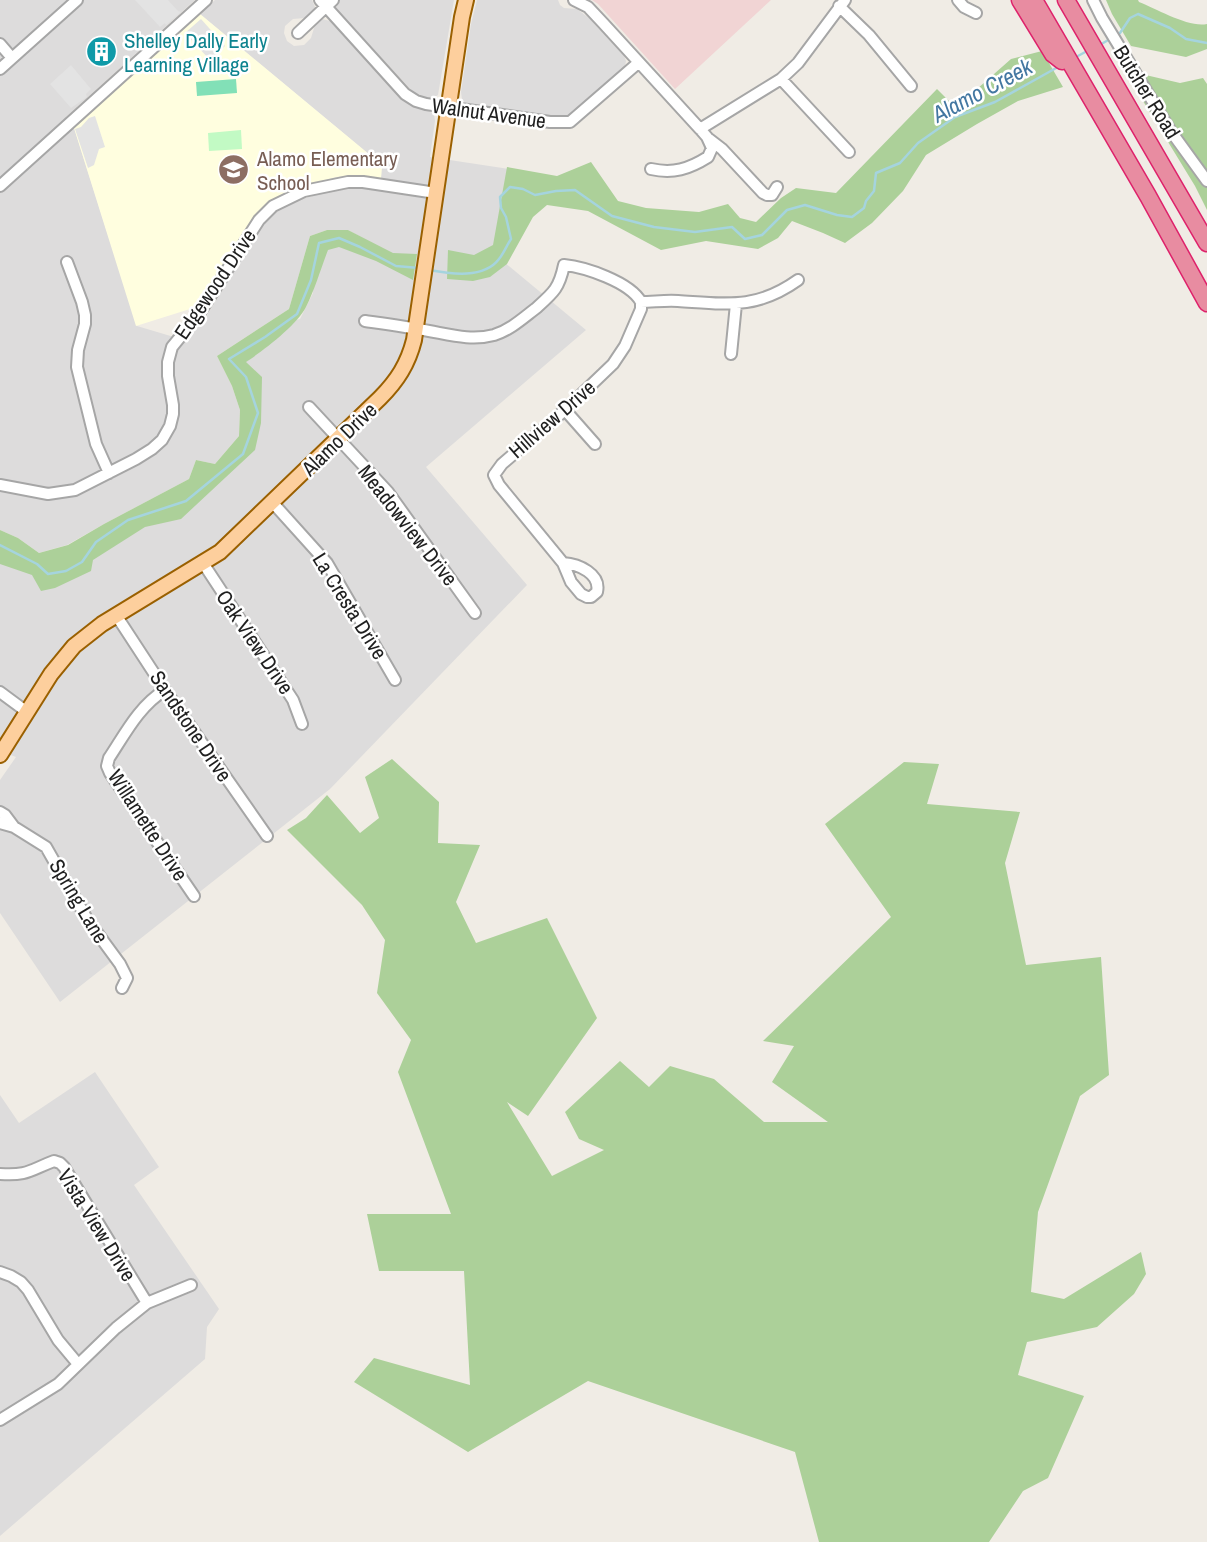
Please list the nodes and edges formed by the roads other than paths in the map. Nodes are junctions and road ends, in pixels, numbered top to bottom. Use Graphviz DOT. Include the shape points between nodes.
graph roads {
  1 [pos="76,0"];
  2 [pos="205,0"];
  3 [pos="466,0"];
  4 [pos="574,0"];
  5 [pos="958,0"];
  6 [pos="1020,0"];
  7 [pos="1034,0"];
  8 [pos="1066,0"];
  9 [pos="1073,0"];
  10 [pos="1093,0"];
  11 [pos="326,2"];
  12 [pos="842,3"];
  13 [pos="976,13"];
  14 [pos="1085,32"];
  15 [pos="298,33"];
  16 [pos="0,44"];
  17 [pos="1058,52"];
  18 [pos="12,58"];
  19 [pos="638,63"];
  20 [pos="0,69"];
  21 [pos="781,79"];
  22 [pos="911,86"];
  23 [pos="449,107"];
  24 [pos="703,133"];
  25 [pos="849,152"];
  26 [pos="651,169"];
  27 [pos="1207,181"];
  28 [pos="0,186"];
  29 [pos="777,187"];
  30 [pos="436,193"];
  31 [pos="1207,243"];
  32 [pos="66,262"];
  33 [pos="797,280"];
  34 [pos="640,302"];
  35 [pos="1207,303"];
  36 [pos="736,304"];
  37 [pos="365,321"];
  38 [pos="416,329"];
  39 [pos="731,354"];
  40 [pos="309,407"];
  41 [pos="565,410"];
  42 [pos="338,439"];
  43 [pos="595,444"];
  44 [pos="109,473"];
  45 [pos="0,485"];
  46 [pos="272,503"];
  47 [pos="563,563"];
  48 [pos="203,564"];
  49 [pos="475,613"];
  50 [pos="116,615"];
  51 [pos="395,680"];
  52 [pos="165,690"];
  53 [pos="0,692"];
  54 [pos="27,712"];
  55 [pos="302,724"];
  56 [pos="0,755"];
  57 [pos="0,812"];
  58 [pos="0,823"];
  59 [pos="14,827"];
  60 [pos="267,836"];
  61 [pos="194,896"];
  62 [pos="122,988"];
  63 [pos="0,1174"];
  64 [pos="0,1272"];
  65 [pos="191,1285"];
  66 [pos="147,1303"];
  67 [pos="78,1364"];
  68 [pos="0,1420"];
  1 -- 18 [label="street"];
  2 -- 28 [label="street"];
  3 -- 23 [label="main road, Alamo Drive"];
  4 -- 19 [label="street" via="588,7"];
  5 -- 13 [label="street"];
  6 -- 17 [label="highway"];
  7 -- 17 [label="highway"];
  8 -- 14 [label="highway"];
  9 -- 14 [label="highway"];
  10 -- 27 [label="street, Butcher Road" via="1170,130"];
  11 -- 15 [label="street"];
  11 -- 23 [label="street, Walnut Avenue" via="405,94 420,103"];
  12 -- 21 [label="street"];
  12 -- 22 [label="street"];
  14 -- 31 [label="highway"];
  16 -- 18 [label="street"];
  17 -- 35 [label="highway" via="1076,72"];
  18 -- 20 [label="street"];
  19 -- 23 [label="street, Walnut Avenue" via="570,122"];
  19 -- 24 [label="street"];
  21 -- 24 [label="street"];
  21 -- 25 [label="street"];
  23 -- 30 [label="main road, Alamo Drive"];
  24 -- 26 [label="street" via="712,148 701,162 685,170"];
  24 -- 29 [label="street" via="767,195"];
  30 -- 38 [label="main road, Alamo Drive"];
  30 -- 44 [label="street, Edgewood Drive" via="348,182 304,191 273,206 172,347 168,376 173,414 162,440"];
  32 -- 44 [label="street" via="85,315 77,367 96,444"];
  33 -- 36 [label="street" via="766,298"];
  34 -- 36 [label="street"];
  34 -- 38 [label="street" via="624,286 579,266 564,265 555,290 506,330 463,337"];
  34 -- 41 [label="street, Hillview Drive" via="625,346 613,364"];
  36 -- 39 [label="street"];
  37 -- 38 [label="street"];
  38 -- 42 [label="main road, Alamo Drive" via="399,377"];
  40 -- 42 [label="street, Meadowview Drive"];
  41 -- 43 [label="street"];
  41 -- 47 [label="street, Hillview Drive" via="494,475"];
  42 -- 46 [label="main road, Alamo Drive"];
  42 -- 49 [label="street, Meadowview Drive" via="388,492"];
  44 -- 45 [label="street, Edgewood Drive" via="83,487 58,493"];
  46 -- 48 [label="main road, Alamo Drive"];
  46 -- 51 [label="street, La Cresta Drive" via="327,563"];
  48 -- 50 [label="main road, Alamo Drive"];
  48 -- 55 [label="street, Oak View Drive" via="293,700"];
  50 -- 52 [label="street, Sandstone Drive"];
  50 -- 54 [label="main road, Alamo Drive" via="64,656"];
  52 -- 60 [label="street, Sandstone Drive"];
  52 -- 61 [label="street, Willamette Drive" via="137,715 107,766"];
  53 -- 54 [label="street"];
  54 -- 56 [label="main road, Alamo Drive"];
  57 -- 59 [label="street, Spring Lane"];
  58 -- 59 [label="street, Spring Lane"];
  59 -- 62 [label="street, Spring Lane" via="52,855 87,919 120,964 127,978"];
  63 -- 66 [label="street, Vista View Drive" via="26,1174 54,1161 60,1163"];
  64 -- 67 [label="street" via="28,1290"];
  65 -- 66 [label="street"];
  66 -- 67 [label="street"];
  67 -- 68 [label="street" via="58,1384"];
}
